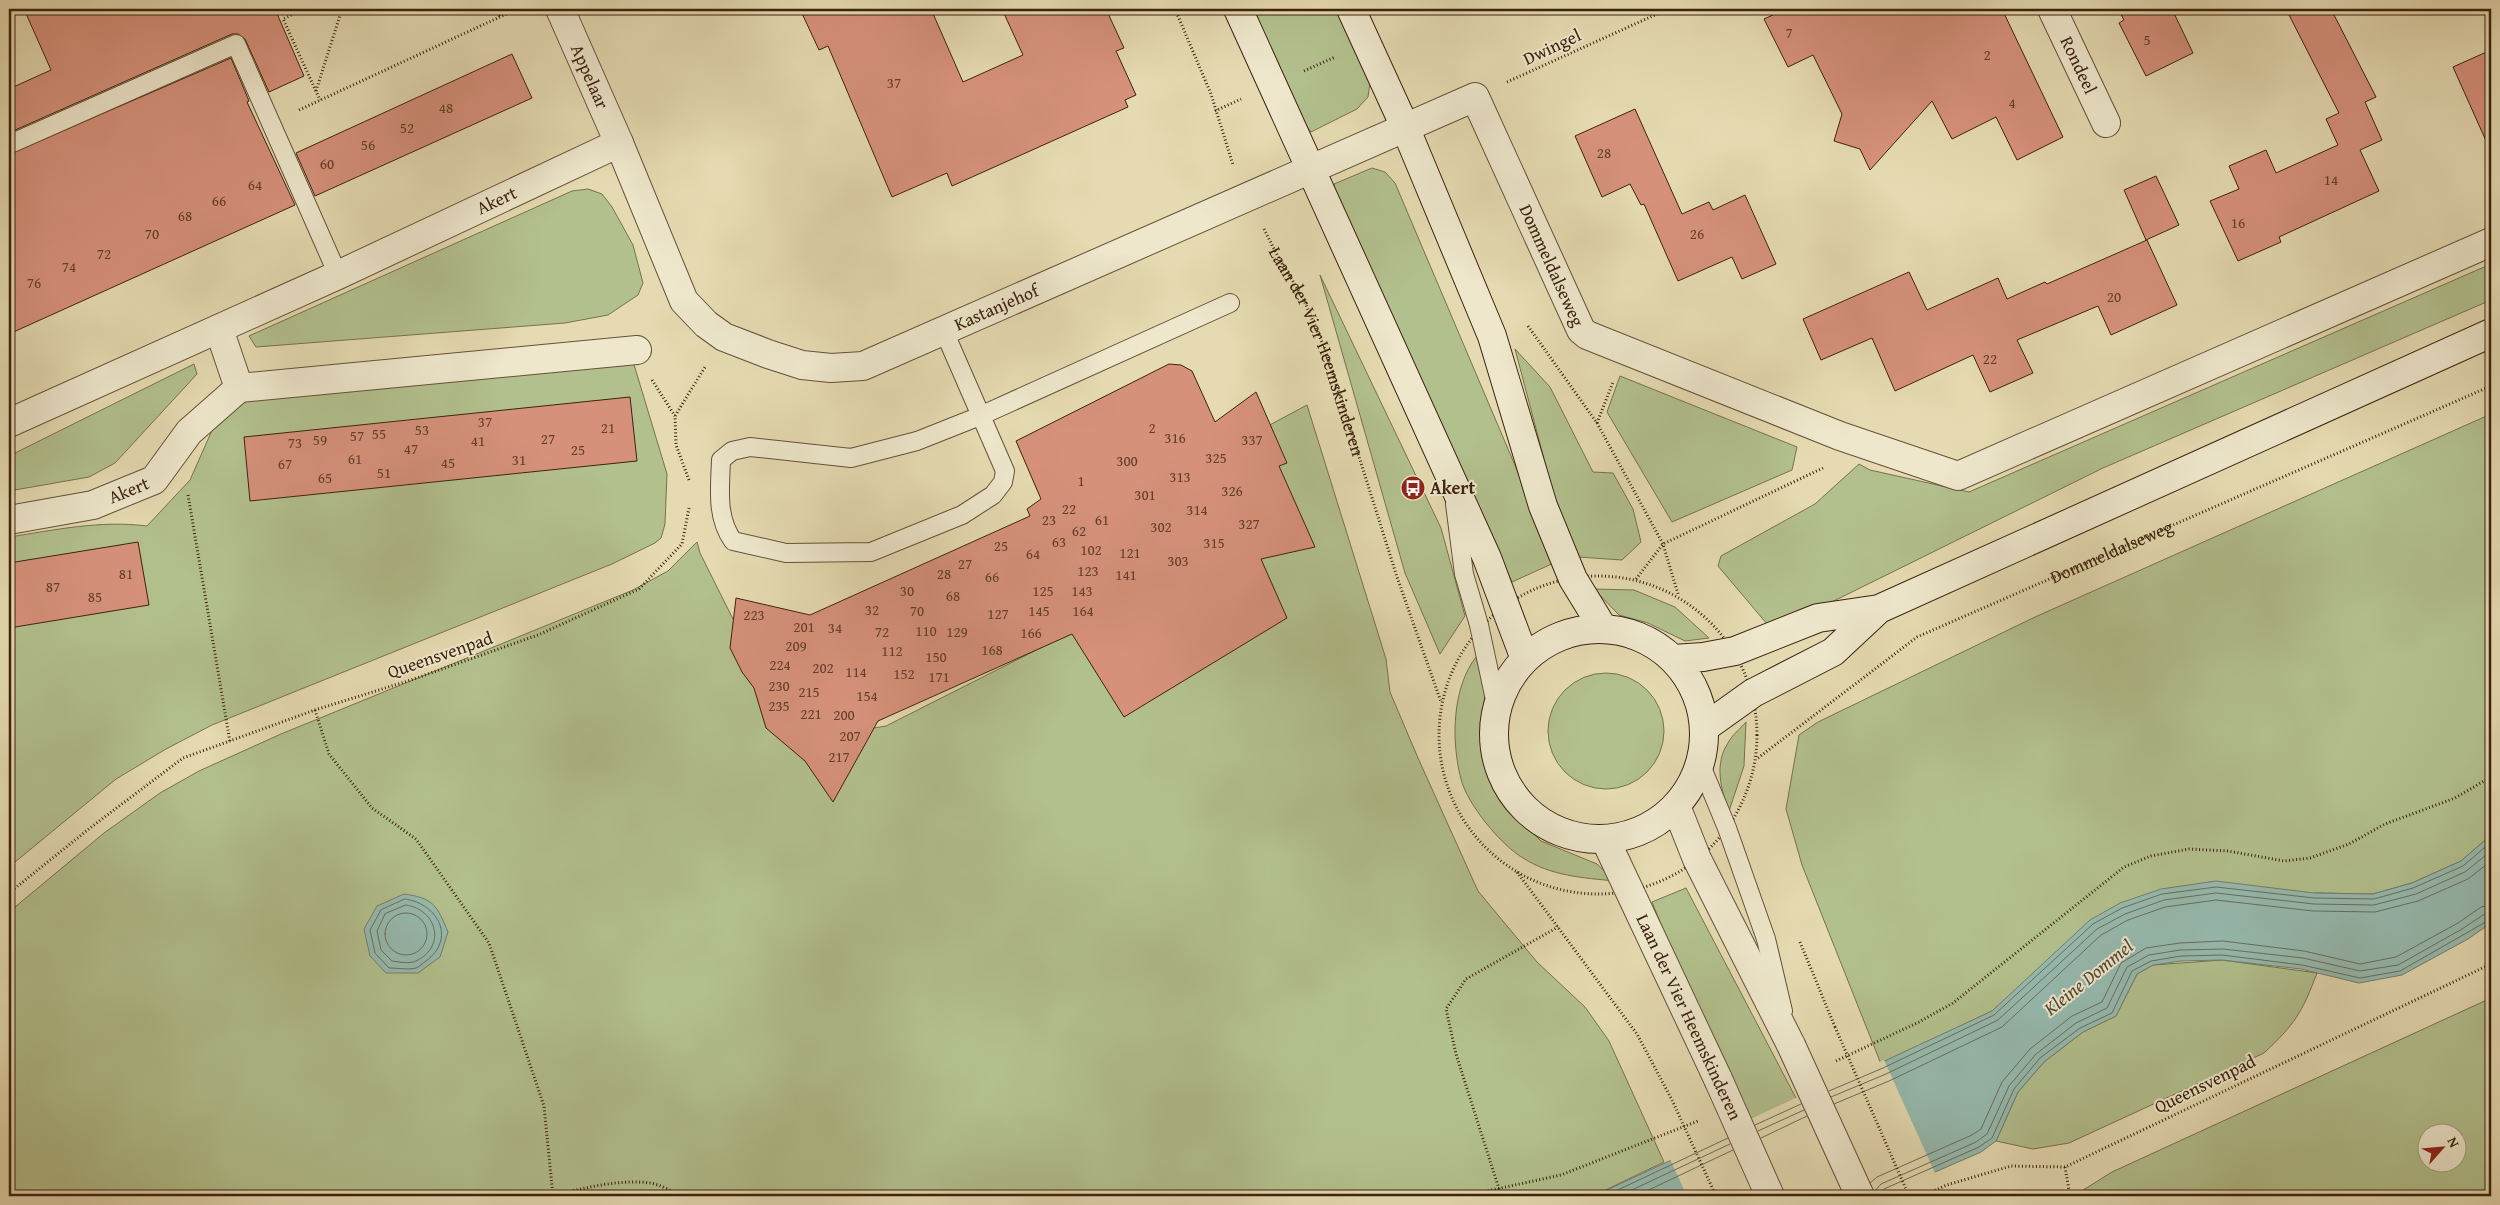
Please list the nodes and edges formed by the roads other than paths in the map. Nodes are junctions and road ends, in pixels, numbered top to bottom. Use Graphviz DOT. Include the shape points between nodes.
graph roads {
  1 [pos="560,9"];
  2 [pos="1238,9"];
  3 [pos="1351,9"];
  4 [pos="2052,9"];
  5 [pos="2106,123"];
  6 [pos="1405,127"];
  7 [pos="9,141"];
  8 [pos="619,143"];
  9 [pos="1310,168"];
  10 [pos="2491,242"];
  11 [pos="338,275"];
  12 [pos="1230,303"];
  13 [pos="219,329"];
  14 [pos="944,331"];
  15 [pos="2491,333"];
  16 [pos="637,350"];
  17 [pos="239,388"];
  18 [pos="980,416"];
  19 [pos="9,423"];
  20 [pos="1451,479"];
  21 [pos="9,520"];
  22 [pos="1879,609"];
  23 [pos="1603,628"];
  24 [pos="1525,659"];
  25 [pos="1673,659"];
  26 [pos="1497,709"];
  27 [pos="1704,728"];
  28 [pos="1700,763"];
  29 [pos="1676,806"];
  30 [pos="1605,838"];
  31 [pos="1792,1046"];
  32 [pos="1770,1196"];
  33 [pos="1860,1196"];
  1 -- 8 [label="street, Appelaar"];
  2 -- 9 [label="street"];
  3 -- 6 [label="street"];
  4 -- 5 [label="street, Rondeel"];
  6 -- 9 [label="street, Kastanjehof"];
  6 -- 10 [label="street, Dommeldalseweg" via="1475,97 1581,330 1587,336 1840,436 1958,476"];
  6 -- 23 [label="street" via="1492,336 1544,506 1574,579"];
  7 -- 11 [label="lane" via="10,144 236,44"];
  8 -- 11 [label="street, Akert"];
  8 -- 14 [label="street, Kastanjehof" via="684,301 724,337 802,365 831,368 863,366"];
  9 -- 14 [label="street, Kastanjehof"];
  9 -- 20 [label="street"];
  11 -- 13 [label="street, Akert"];
  12 -- 18 [label="lane"];
  13 -- 17 [label="street"];
  13 -- 19 [label="street, Akert"];
  14 -- 18 [label="lane"];
  15 -- 22 [label="street"];
  16 -- 17 [label="street"];
  17 -- 21 [label="street, Akert" via="188,432 154,480 93,505"];
  18 -- 18 [label="lane" via="917,441 851,458 750,447 732,450 721,460 721,517 725,530 733,541 786,552 871,552 962,515 992,495 1003,482 1005,471"];
  20 -- 24 [label="street" via="1487,558"];
  20 -- 26 [label="lane" via="1464,574"];
  22 -- 25 [label="street" via="1818,618 1735,651"];
  22 -- 27 [label="street" via="1833,652 1753,693"];
  23 -- 24 [label="street" via="1578,630 1560,636"];
  23 -- 25 [label="street" via="1638,636"];
  24 -- 26 [label="street" via="1508,681"];
  25 -- 27 [label="street" via="1687,675 1696,693"];
  26 -- 30 [label="street" via="1495,742 1501,770 1522,804 1561,832"];
  27 -- 28 [label="street"];
  28 -- 29 [label="street" via="1692,783"];
  28 -- 31 [label="lane" via="1766,939"];
  29 -- 30 [label="street" via="1649,826 1629,835"];
  29 -- 31 [label="street" via="1697,859"];
  30 -- 32 [label="street, Laan der Vier Heemskinderen, bridge"];
  31 -- 33 [label="street, bridge"];
}
